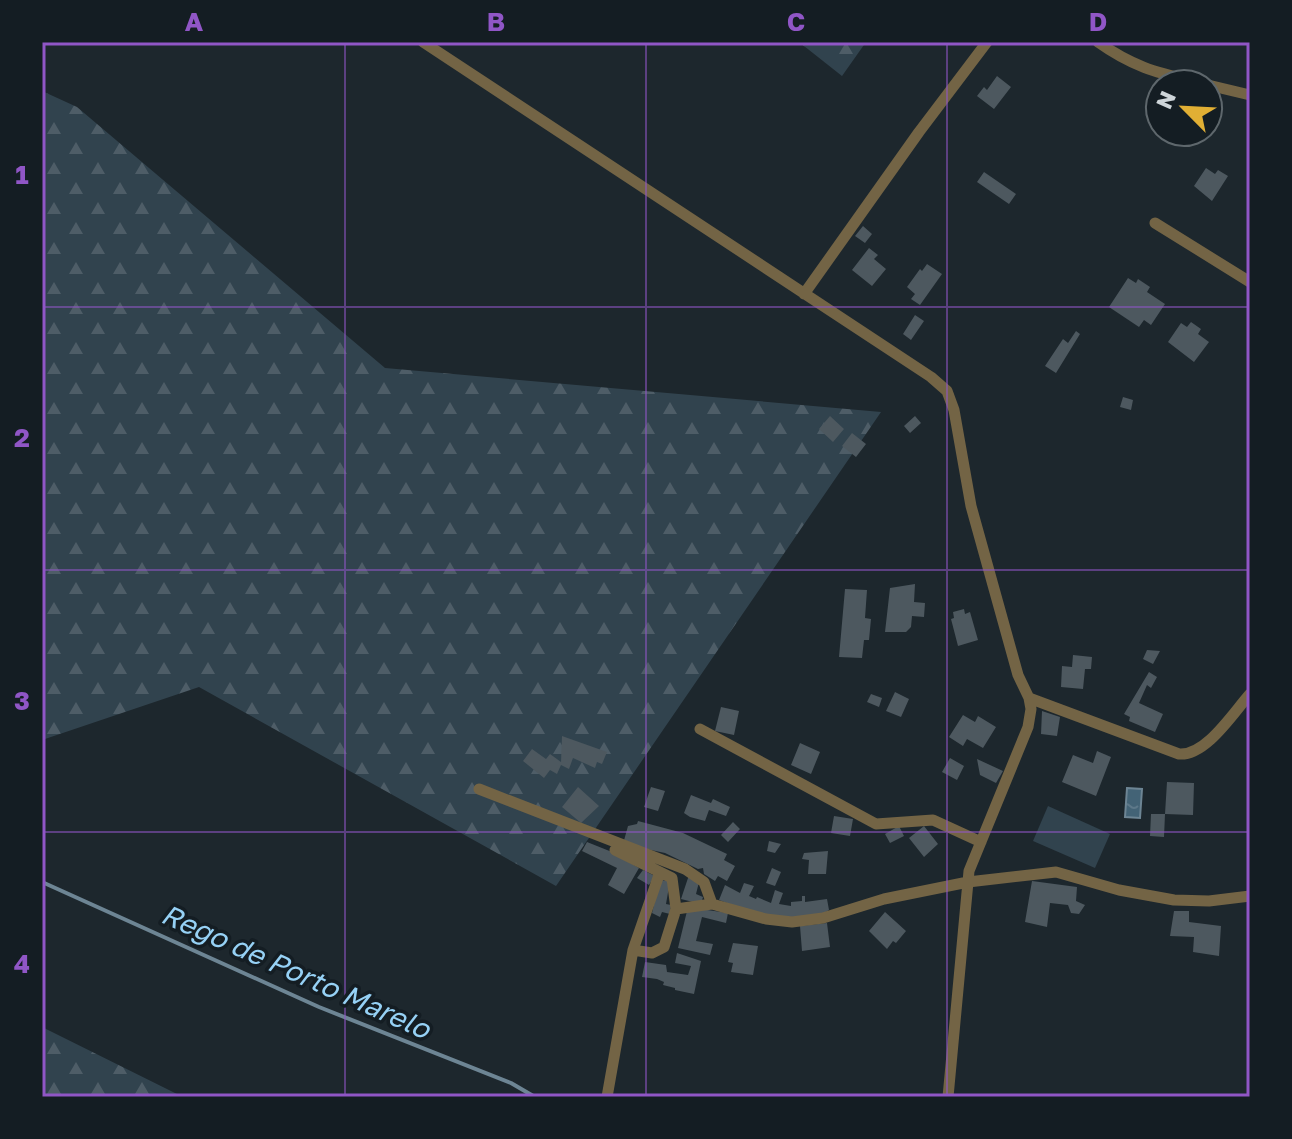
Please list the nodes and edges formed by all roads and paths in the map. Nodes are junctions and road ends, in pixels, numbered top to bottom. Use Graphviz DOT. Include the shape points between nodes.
graph roads {
  1 [pos="423,42"];
  2 [pos="987,42"];
  3 [pos="1098,42"];
  4 [pos="1144,69"];
  5 [pos="1224,88"];
  6 [pos="1250,95"];
  7 [pos="1155,223"];
  8 [pos="1250,282"];
  9 [pos="804,294"];
  10 [pos="1250,694"];
  11 [pos="1029,698"];
  12 [pos="700,729"];
  13 [pos="479,789"];
  14 [pos="587,833"];
  15 [pos="981,842"];
  16 [pos="660,872"];
  17 [pos="968,882"];
  18 [pos="1250,896"];
  19 [pos="712,904"];
  20 [pos="676,909"];
  21 [pos="633,950"];
  22 [pos="607,1097"];
  23 [pos="948,1097"];
  1 -- 9 [label="street"];
  2 -- 9 [label="street"];
  3 -- 4 [label="street"];
  5 -- 6 [label="street"];
  7 -- 8 [label="street"];
  9 -- 11 [label="street" via="947,391 971,506"];
  10 -- 11 [label="street" via="1190,755"];
  11 -- 15 [label="street" via="1028,727"];
  12 -- 15 [label="street" via="876,824 933,820"];
  13 -- 14 [label="street"];
  14 -- 16 [label="street"];
  14 -- 19 [label="street" via="685,869 704,882"];
  15 -- 17 [label="street"];
  16 -- 20 [label="street" via="672,878"];
  16 -- 21 [label="street"];
  17 -- 18 [label="street" via="1056,872 1174,900"];
  17 -- 19 [label="street" via="792,922"];
  17 -- 23 [label="street"];
  19 -- 20 [label="street"];
  20 -- 21 [label="street" via="664,947 652,953"];
  21 -- 22 [label="street"];
}
